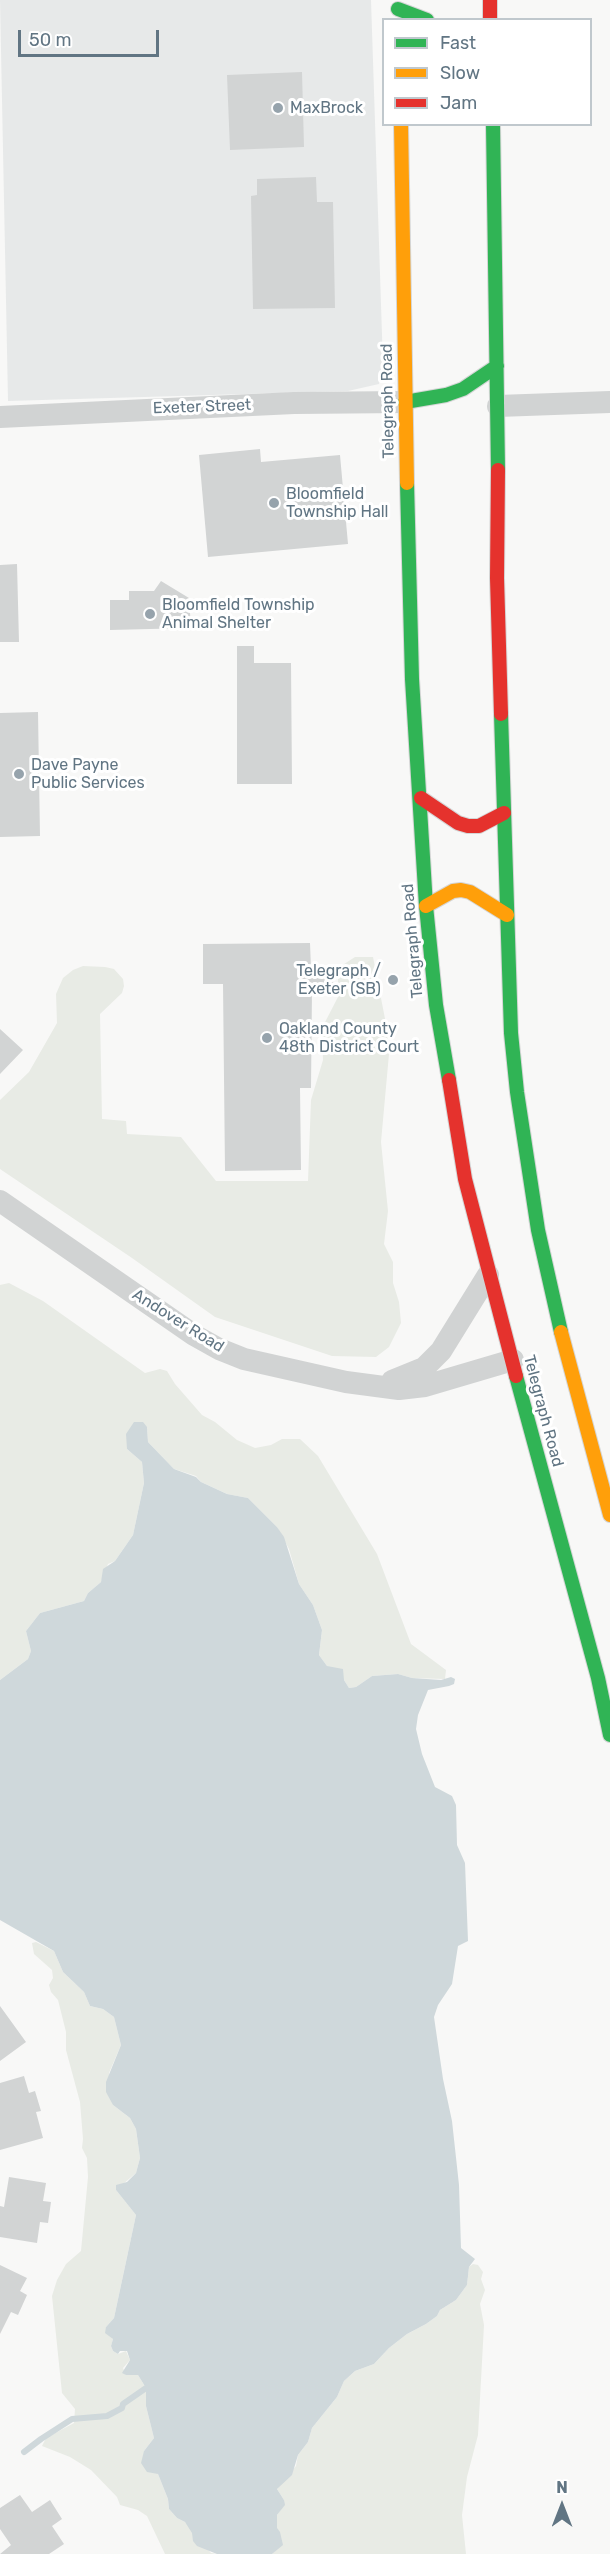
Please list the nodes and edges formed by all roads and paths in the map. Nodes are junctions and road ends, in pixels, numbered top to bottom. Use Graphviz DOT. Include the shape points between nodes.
graph roads {
  1 [pos="490,0"];
  2 [pos="398,10"];
  3 [pos="421,18"];
  4 [pos="487,18"];
  5 [pos="401,126"];
  6 [pos="493,130"];
  7 [pos="496,366"];
  8 [pos="405,402"];
  9 [pos="610,402"];
  10 [pos="498,406"];
  11 [pos="0,417"];
  12 [pos="421,798"];
  13 [pos="504,813"];
  14 [pos="426,906"];
  15 [pos="507,915"];
  16 [pos="0,1201"];
  17 [pos="488,1275"];
  18 [pos="513,1360"];
  19 [pos="380,1385"];
  20 [pos="610,1515"];
  21 [pos="610,1735"];
  1 -- 4 [label="highway"];
  2 -- 3 [label="highway"];
  5 -- 8 [label="highway, Telegraph Road"];
  6 -- 7 [label="highway"];
  7 -- 8 [label="highway" via="463,389"];
  7 -- 10 [label="highway"];
  8 -- 11 [label="street, Exeter Street" via="294,403"];
  8 -- 12 [label="highway, Telegraph Road" via="412,669"];
  9 -- 10 [label="street"];
  10 -- 13 [label="highway"];
  12 -- 13 [label="highway" via="468,826 479,826"];
  12 -- 14 [label="highway, Telegraph Road"];
  13 -- 15 [label="highway"];
  14 -- 15 [label="highway" via="461,890"];
  14 -- 17 [label="highway, Telegraph Road" via="444,1060 465,1179"];
  15 -- 20 [label="highway" via="511,1033 534,1208 566,1357"];
  16 -- 19 [label="street, Andover Road" via="219,1349 244,1359 346,1382"];
  17 -- 18 [label="highway, Telegraph Road"];
  17 -- 19 [label="street, Andover Road" via="441,1351 424,1368"];
  18 -- 19 [label="street, Andover Road" via="425,1386 399,1389"];
  18 -- 21 [label="highway, Telegraph Road"];
}
